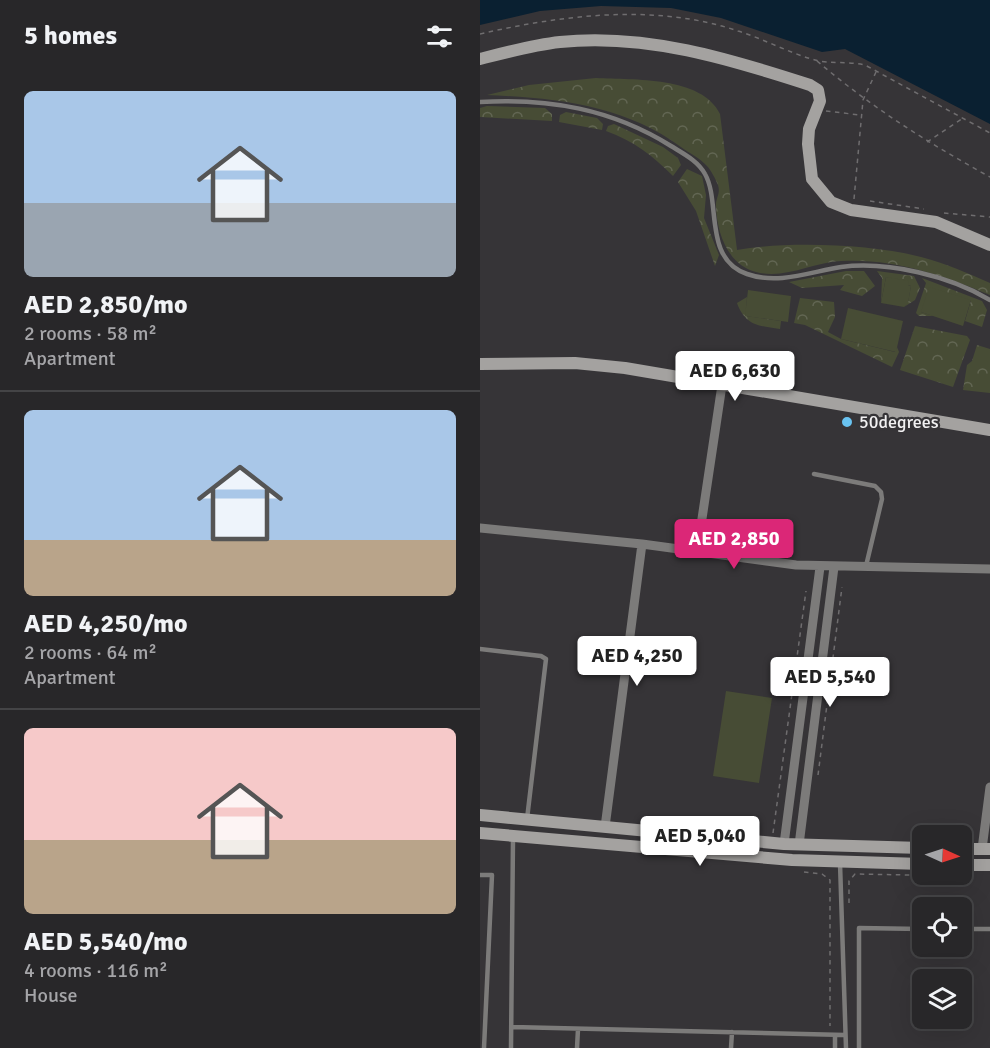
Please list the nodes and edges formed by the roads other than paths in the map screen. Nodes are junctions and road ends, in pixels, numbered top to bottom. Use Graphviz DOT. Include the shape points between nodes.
graph roads {
  1 [pos="480,59"];
  2 [pos="480,102"];
  3 [pos="990,245"];
  4 [pos="990,300"];
  5 [pos="480,364"];
  6 [pos="722,385"];
  7 [pos="990,430"];
  8 [pos="814,474"];
  9 [pos="480,528"];
  10 [pos="642,544"];
  11 [pos="697,552"];
  12 [pos="866,566"];
  13 [pos="820,567"];
  14 [pos="834,567"];
  15 [pos="990,569"];
  16 [pos="480,649"];
  17 [pos="990,787"];
  18 [pos="480,815"];
  19 [pos="527,819"];
  20 [pos="605,827"];
  21 [pos="480,833"];
  22 [pos="513,836"];
  23 [pos="784,844"];
  24 [pos="799,845"];
  25 [pos="912,848"];
  26 [pos="986,849"];
  27 [pos="840,863"];
  28 [pos="912,864"];
  29 [pos="972,865"];
  30 [pos="990,865"];
  31 [pos="480,875"];
  32 [pos="912,929"];
  33 [pos="972,929"];
  34 [pos="990,929"];
  35 [pos="512,1027"];
  36 [pos="578,1029"];
  37 [pos="732,1032"];
  38 [pos="832,1035"];
  39 [pos="845,1035"];
  40 [pos="484,1048"];
  41 [pos="511,1048"];
  42 [pos="577,1048"];
  43 [pos="731,1048"];
  44 [pos="835,1048"];
  45 [pos="846,1048"];
  46 [pos="859,1048"];
  1 -- 3 [label="main road" via="562,42 652,44 719,57 810,85 818,90 820,101 809,129 812,178 831,202 851,210 936,222"];
  2 -- 4 [label="lane" via="531,101 585,108 649,132 692,159 709,181 714,229 722,248 730,262 745,273 783,278 867,266 945,280"];
  5 -- 6 [label="main road" via="595,365"];
  6 -- 7 [label="main road"];
  6 -- 11 [label="street"];
  8 -- 12 [label="lane" via="875,486 881,492"];
  9 -- 10 [label="street"];
  10 -- 11 [label="street"];
  10 -- 20 [label="street"];
  11 -- 13 [label="street"];
  12 -- 14 [label="street"];
  12 -- 15 [label="street"];
  13 -- 14 [label="street"];
  13 -- 23 [label="street"];
  14 -- 24 [label="street"];
  16 -- 19 [label="lane" via="546,659"];
  17 -- 26 [label="street"];
  18 -- 19 [label="main road"];
  19 -- 20 [label="main road"];
  20 -- 23 [label="main road"];
  21 -- 22 [label="main road"];
  22 -- 27 [label="main road"];
  22 -- 35 [label="lane"];
  23 -- 24 [label="main road"];
  24 -- 25 [label="main road"];
  27 -- 28 [label="main road"];
  27 -- 39 [label="lane"];
  29 -- 30 [label="main road"];
  31 -- 40 [label="lane" via="492,876"];
  32 -- 46 [label="lane" via="859,928"];
  33 -- 34 [label="lane"];
  35 -- 36 [label="lane"];
  35 -- 41 [label="lane"];
  36 -- 37 [label="lane"];
  36 -- 42 [label="lane"];
  37 -- 38 [label="lane"];
  37 -- 43 [label="lane"];
  38 -- 39 [label="lane"];
  38 -- 44 [label="lane"];
  39 -- 45 [label="lane"];
}
